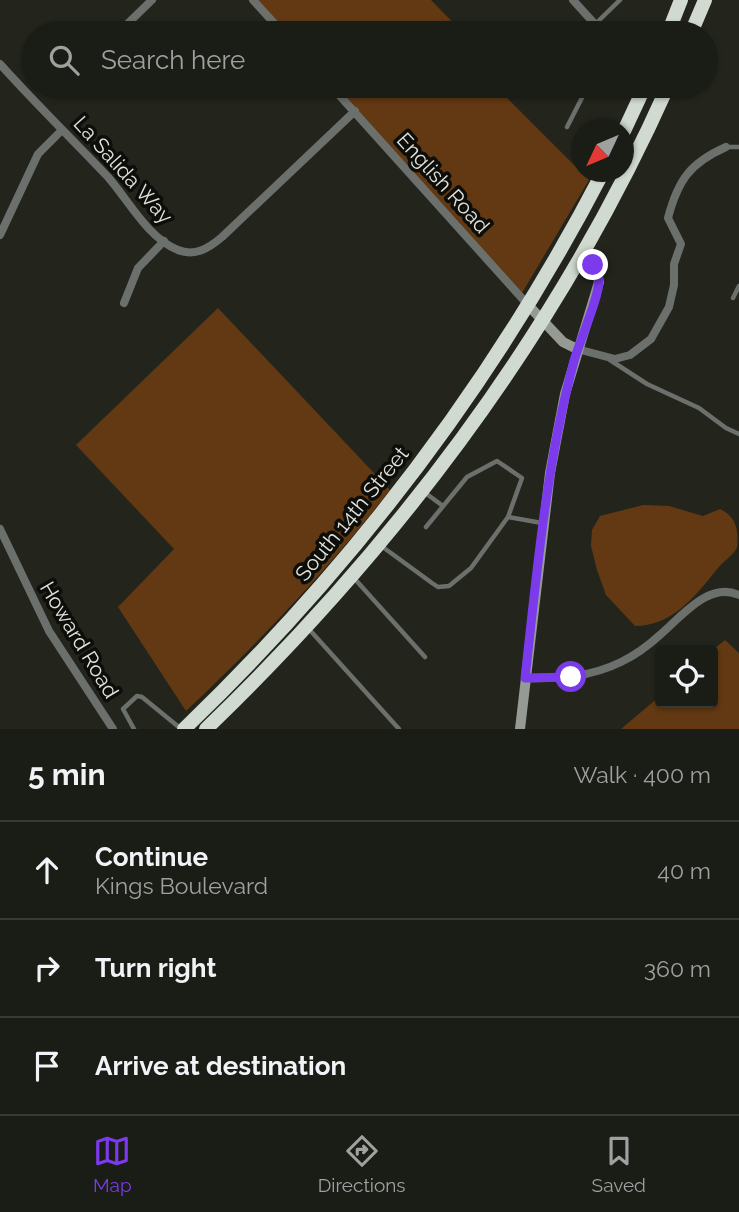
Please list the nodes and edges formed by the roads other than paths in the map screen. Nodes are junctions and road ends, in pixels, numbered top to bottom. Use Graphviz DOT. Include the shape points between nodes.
graph roads {
  1 [pos="152,0"];
  2 [pos="253,0"];
  3 [pos="573,0"];
  4 [pos="620,0"];
  5 [pos="681,0"];
  6 [pos="705,0"];
  7 [pos="130,21"];
  8 [pos="272,21"];
  9 [pos="591,21"];
  10 [pos="599,21"];
  11 [pos="672,21"];
  12 [pos="696,21"];
  13 [pos="0,64"];
  14 [pos="21,86"];
  15 [pos="32,98"];
  16 [pos="343,98"];
  17 [pos="582,98"];
  18 [pos="639,98"];
  19 [pos="658,98"];
  20 [pos="355,111"];
  21 [pos="630,119"];
  22 [pos="567,127"];
  23 [pos="62,130"];
  24 [pos="726,147"];
  25 [pos="739,147"];
  26 [pos="597,182"];
  27 [pos="0,234"];
  28 [pos="164,241"];
  29 [pos="580,255"];
  30 [pos="739,286"];
  31 [pos="733,298"];
  32 [pos="124,303"];
  33 [pos="528,306"];
  34 [pos="542,321"];
  35 [pos="577,349"];
  36 [pos="608,359"];
  37 [pos="739,434"];
  38 [pos="422,491"];
  39 [pos="443,506"];
  40 [pos="508,517"];
  41 [pos="543,523"];
  42 [pos="426,527"];
  43 [pos="0,529"];
  44 [pos="380,545"];
  45 [pos="353,577"];
  46 [pos="738,593"];
  47 [pos="310,598"];
  48 [pos="307,627"];
  49 [pos="425,657"];
  50 [pos="525,678"];
  51 [pos="113,729"];
  52 [pos="134,729"];
  53 [pos="182,729"];
  54 [pos="206,729"];
  55 [pos="399,729"];
  56 [pos="520,729"];
  1 -- 7 [label="street"];
  2 -- 8 [label="street"];
  3 -- 9 [label="street"];
  4 -- 10 [label="lane"];
  5 -- 11 [label="highway"];
  6 -- 12 [label="highway"];
  13 -- 14 [label="street, La Salida Way"];
  15 -- 23 [label="street, La Salida Way"];
  16 -- 20 [label="street, English Road"];
  17 -- 22 [label="lane"];
  18 -- 21 [label="highway"];
  19 -- 29 [label="highway, South 14th Street" via="624,177"];
  20 -- 28 [label="street, La Salida Way" via="206,249 185,252"];
  20 -- 33 [label="street, English Road"];
  23 -- 27 [label="street" via="38,154"];
  23 -- 28 [label="street, La Salida Way"];
  24 -- 25 [label="lane"];
  24 -- 36 [label="street" via="703,157 689,170 672,204 668,218 681,244 672,295 658,330 630,355"];
  26 -- 33 [label="highway, South 14th Street"];
  28 -- 32 [label="street" via="138,268"];
  29 -- 34 [label="highway, South 14th Street"];
  29 -- 35 [label="street" via="596,269 599,282"];
  30 -- 31 [label="lane"];
  33 -- 34 [label="street"];
  33 -- 47 [label="highway, South 14th Street" via="415,471"];
  34 -- 35 [label="street"];
  34 -- 38 [label="highway, South 14th Street"];
  35 -- 36 [label="street"];
  35 -- 41 [label="street" via="558,427"];
  36 -- 37 [label="lane"];
  38 -- 39 [label="lane"];
  38 -- 44 [label="highway, South 14th Street"];
  39 -- 40 [label="lane" via="467,477 497,461 522,478"];
  39 -- 42 [label="lane"];
  40 -- 41 [label="lane"];
  40 -- 44 [label="lane" via="471,568 449,586 432,583"];
  41 -- 50 [label="street"];
  43 -- 51 [label="street, Howard Road" via="46,626"];
  44 -- 45 [label="highway, South 14th Street"];
  45 -- 48 [label="highway, South 14th Street"];
  45 -- 49 [label="lane"];
  46 -- 50 [label="street" via="704,598 652,642 608,668 571,677"];
  47 -- 48 [label="highway"];
  47 -- 53 [label="highway, South 14th Street"];
  48 -- 54 [label="highway, South 14th Street"];
  48 -- 55 [label="lane"];
  50 -- 56 [label="street"];
  52 -- 53 [label="lane" via="123,709 137,696"];
}
